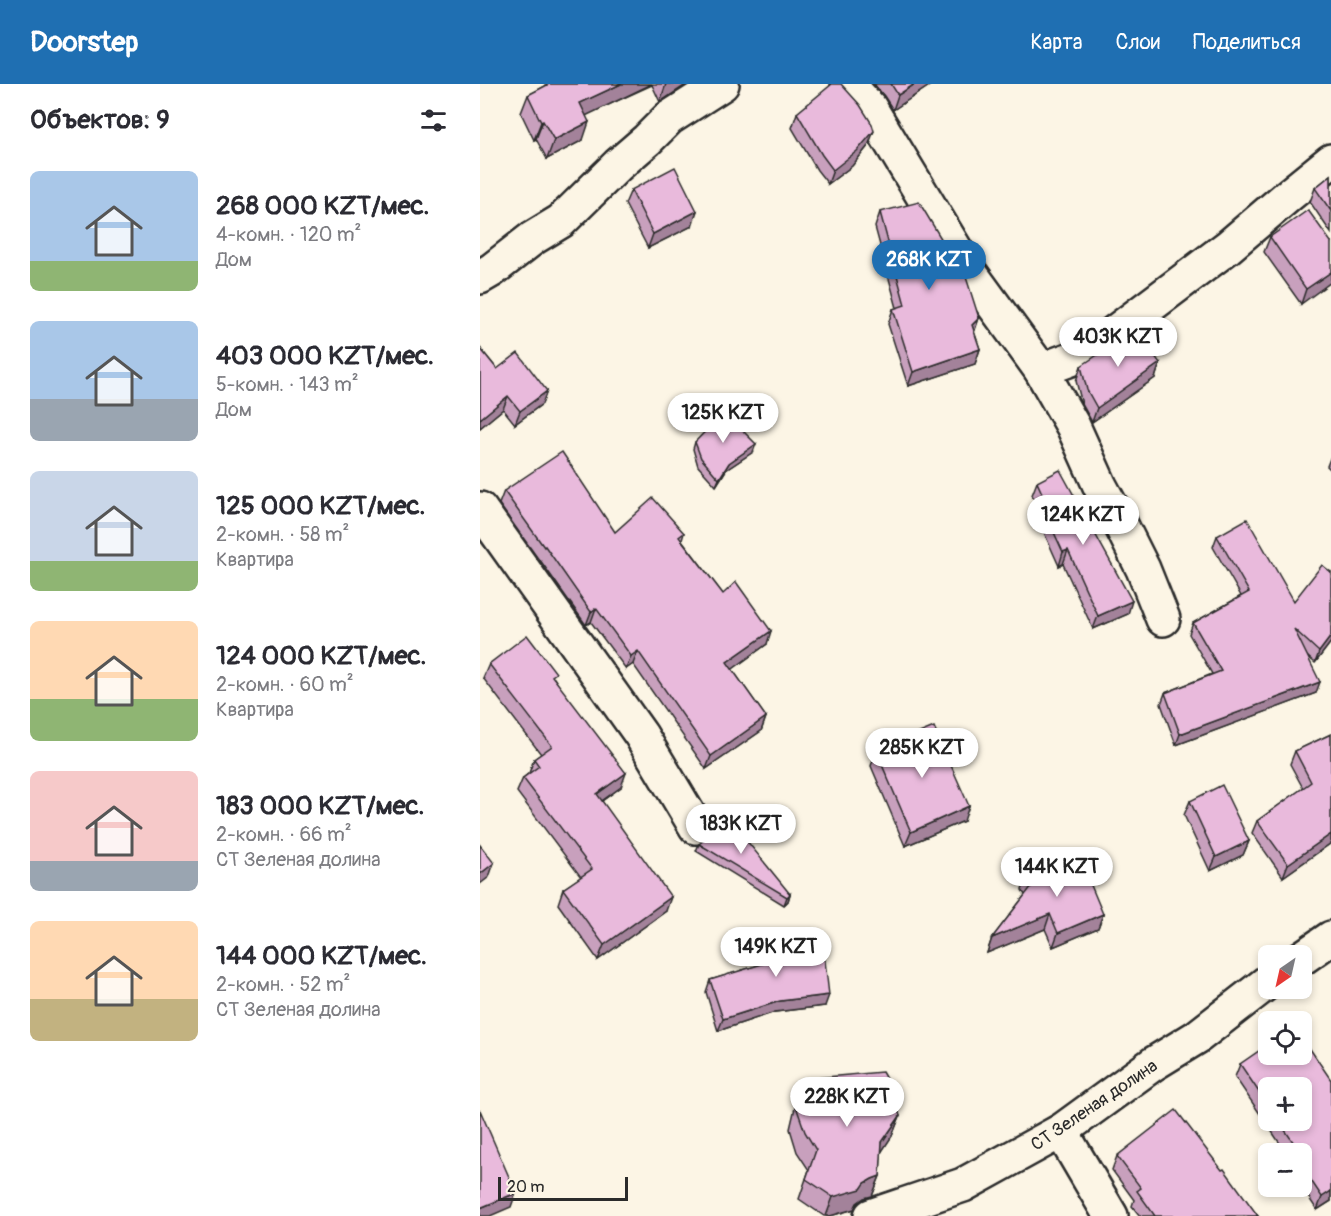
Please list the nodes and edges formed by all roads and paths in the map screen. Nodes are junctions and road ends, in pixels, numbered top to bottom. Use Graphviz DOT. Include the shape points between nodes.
graph roads {
  1 [pos="722,84"];
  2 [pos="848,84"];
  3 [pos="1331,161"];
  4 [pos="480,277"];
  5 [pos="1041,370"];
  6 [pos="480,509"];
  7 [pos="1163,619"];
  8 [pos="696,827"];
  9 [pos="1331,938"];
  10 [pos="1312,951"];
  11 [pos="1258,989"];
  12 [pos="1061,1131"];
  13 [pos="871,1216"];
  14 [pos="1112,1216"];
  1 -- 4 [label="street" via="669,118 561,221"];
  2 -- 5 [label="street" via="870,108 966,267"];
  3 -- 5 [label="street" via="1228,247 1110,336 1071,359"];
  5 -- 7 [label="street" via="1073,426 1143,569"];
  6 -- 8 [label="street" via="641,735"];
  9 -- 10 [label="street"];
  11 -- 12 [label="street, СТ Зеленая долина"];
  12 -- 13 [label="street, СТ Зеленая долина" via="963,1185"];
  12 -- 14 [label="street"];
}
